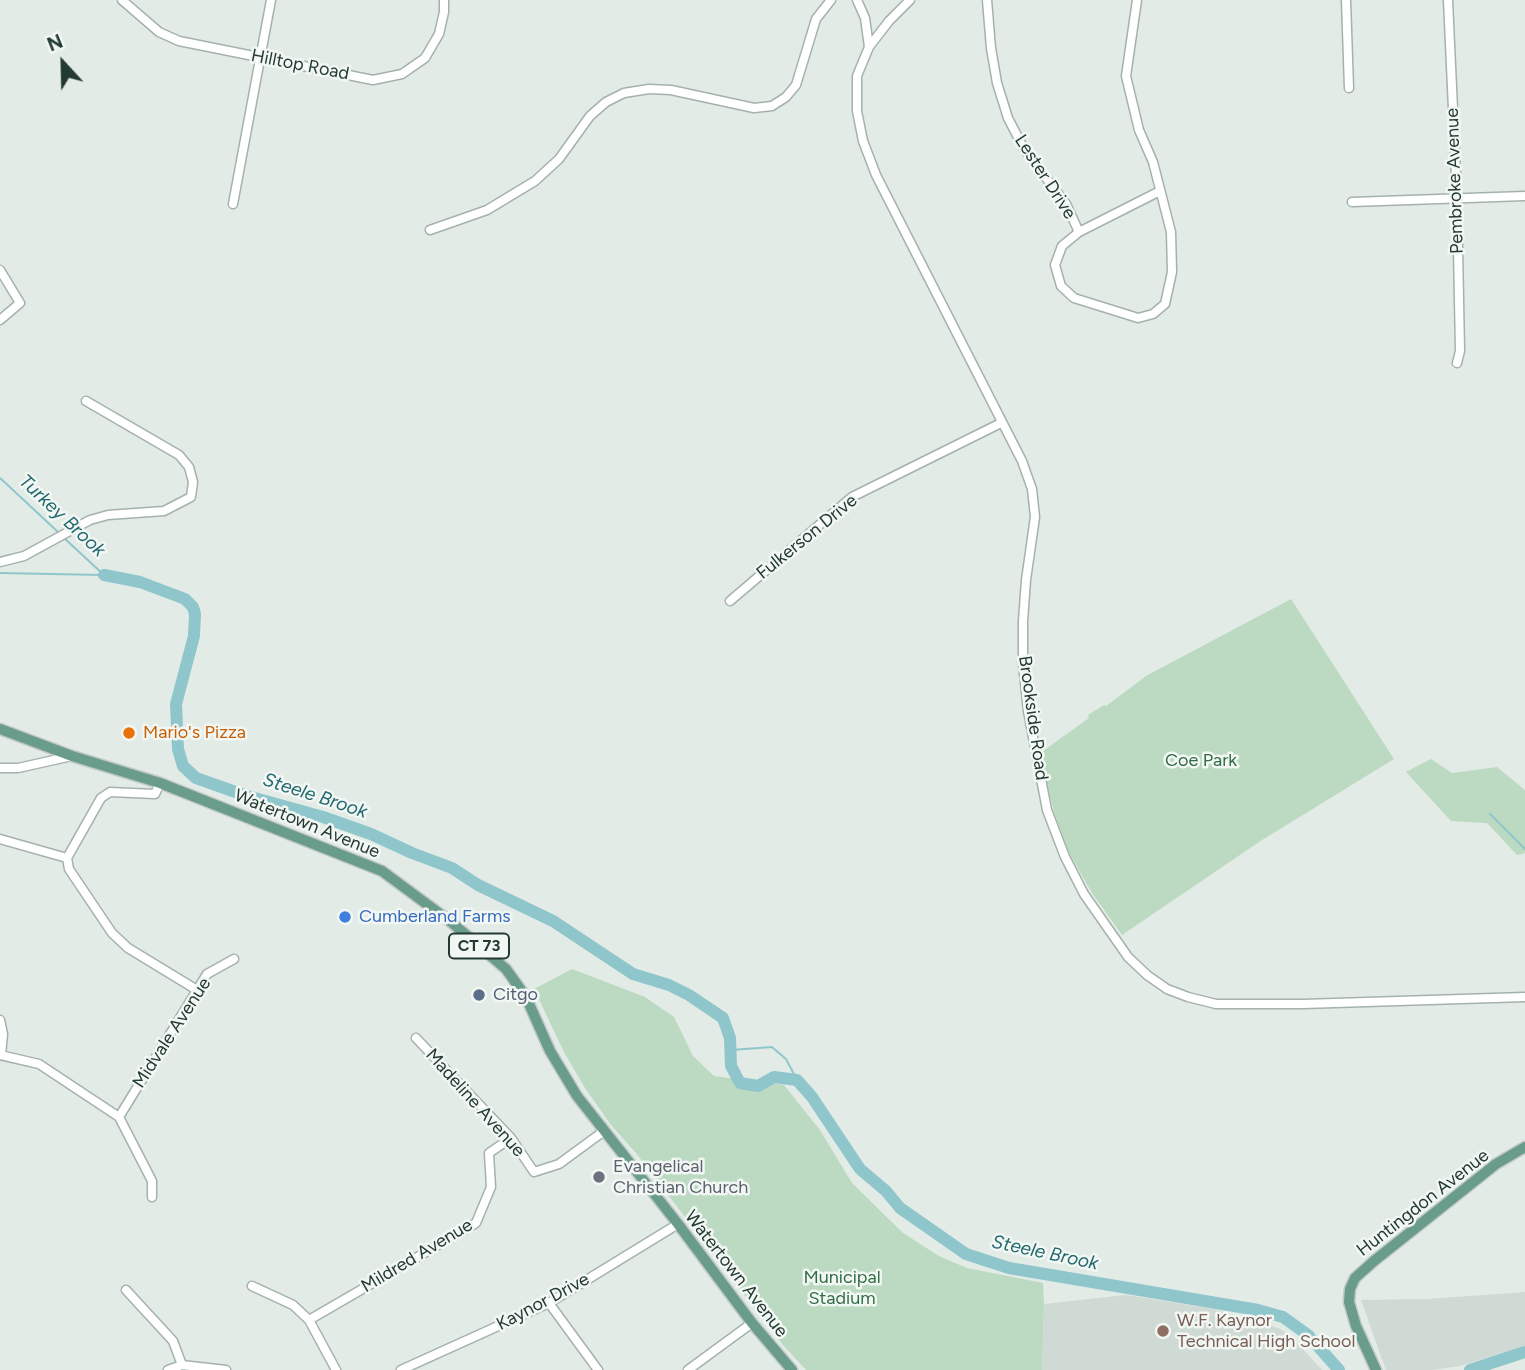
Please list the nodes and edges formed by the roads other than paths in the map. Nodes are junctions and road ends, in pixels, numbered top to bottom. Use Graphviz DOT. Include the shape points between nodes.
graph roads {
  1 [pos="122,0"];
  2 [pos="271,0"];
  3 [pos="444,0"];
  4 [pos="831,0"];
  5 [pos="857,0"];
  6 [pos="910,0"];
  7 [pos="987,0"];
  8 [pos="1137,0"];
  9 [pos="1346,0"];
  10 [pos="1448,0"];
  11 [pos="869,47"];
  12 [pos="260,58"];
  13 [pos="1349,88"];
  14 [pos="1160,191"];
  15 [pos="1525,196"];
  16 [pos="1457,197"];
  17 [pos="1352,202"];
  18 [pos="233,204"];
  19 [pos="430,230"];
  20 [pos="1079,232"];
  21 [pos="0,270"];
  22 [pos="0,320"];
  23 [pos="1457,363"];
  24 [pos="86,401"];
  25 [pos="1001,423"];
  26 [pos="0,562"];
  27 [pos="730,601"];
  28 [pos="0,729"];
  29 [pos="72,756"];
  30 [pos="0,768"];
  31 [pos="160,783"];
  32 [pos="0,839"];
  33 [pos="67,858"];
  34 [pos="234,959"];
  35 [pos="197,990"];
  36 [pos="1525,997"];
  37 [pos="0,1020"];
  38 [pos="416,1038"];
  39 [pos="1,1055"];
  40 [pos="119,1117"];
  41 [pos="604,1131"];
  42 [pos="511,1138"];
  43 [pos="1525,1147"];
  44 [pos="152,1197"];
  45 [pos="678,1224"];
  46 [pos="252,1286"];
  47 [pos="126,1290"];
  48 [pos="549,1303"];
  49 [pos="309,1320"];
  50 [pos="752,1323"];
  51 [pos="183,1365"];
  52 [pos="168,1370"];
  53 [pos="226,1370"];
  54 [pos="335,1370"];
  55 [pos="401,1370"];
  56 [pos="598,1370"];
  57 [pos="688,1370"];
  58 [pos="792,1370"];
  59 [pos="1376,1370"];
  1 -- 12 [label="street, Hilltop Road" via="159,32 179,41"];
  2 -- 12 [label="street"];
  3 -- 12 [label="street, Hilltop Road" via="442,24 433,47 402,74 373,80"];
  4 -- 19 [label="street" via="816,19 796,85 772,106 754,108 670,90 624,93 590,116 559,159 535,181 487,209"];
  5 -- 11 [label="street"];
  6 -- 11 [label="street, Brookside Road"];
  7 -- 20 [label="street, Lester Drive" via="997,83 1008,118 1024,149 1066,204"];
  8 -- 14 [label="street" via="1126,76"];
  9 -- 13 [label="street"];
  10 -- 16 [label="street, Pembroke Avenue"];
  11 -- 25 [label="street, Brookside Road" via="857,76 863,141"];
  12 -- 18 [label="street"];
  14 -- 20 [label="street"];
  14 -- 20 [label="street" via="1171,232 1172,272 1165,304 1153,314 1138,318 1074,298 1061,286 1055,265 1062,246"];
  15 -- 16 [label="street"];
  16 -- 17 [label="street"];
  16 -- 23 [label="street, Pembroke Avenue"];
  21 -- 22 [label="street" via="20,303"];
  24 -- 26 [label="street" via="178,455 189,467 191,497 164,511 90,520 23,556"];
  25 -- 27 [label="street, Fulkerson Drive" via="852,497"];
  25 -- 36 [label="street, Brookside Road" via="1032,489 1035,517 1026,580 1023,664 1047,810 1074,876 1128,957 1167,989 1216,1003"];
  28 -- 29 [label="main road, Watertown Avenue / CT 73"];
  29 -- 30 [label="street"];
  29 -- 31 [label="main road, Watertown Avenue / CT 73"];
  31 -- 33 [label="street" via="155,794 110,792 101,798"];
  31 -- 41 [label="main road, Watertown Avenue / CT 73" via="382,871 451,922 506,969 526,997 563,1075"];
  32 -- 33 [label="street"];
  33 -- 35 [label="street" via="69,869 112,933 128,948"];
  34 -- 35 [label="street, Midvale Avenue" via="207,974"];
  35 -- 40 [label="street, Midvale Avenue"];
  37 -- 39 [label="street"];
  38 -- 42 [label="street, Madeline Avenue"];
  39 -- 40 [label="street" via="39,1064"];
  40 -- 44 [label="street" via="152,1181"];
  41 -- 42 [label="street, Madeline Avenue" via="559,1164 534,1172"];
  41 -- 45 [label="main road, Watertown Avenue / CT 73"];
  42 -- 49 [label="street, Mildred Avenue" via="489,1153 491,1187 476,1223"];
  43 -- 59 [label="main road, Huntingdon Avenue" via="1496,1164 1355,1278 1349,1302"];
  45 -- 48 [label="street, Kaynor Drive"];
  45 -- 50 [label="main road, Watertown Avenue / CT 73"];
  46 -- 49 [label="street" via="293,1305"];
  47 -- 51 [label="street" via="173,1341"];
  48 -- 55 [label="street, Kaynor Drive"];
  48 -- 56 [label="street"];
  49 -- 54 [label="street"];
  50 -- 57 [label="street"];
  50 -- 58 [label="main road, Watertown Avenue / CT 73"];
  51 -- 52 [label="street"];
  51 -- 53 [label="street"];
}
